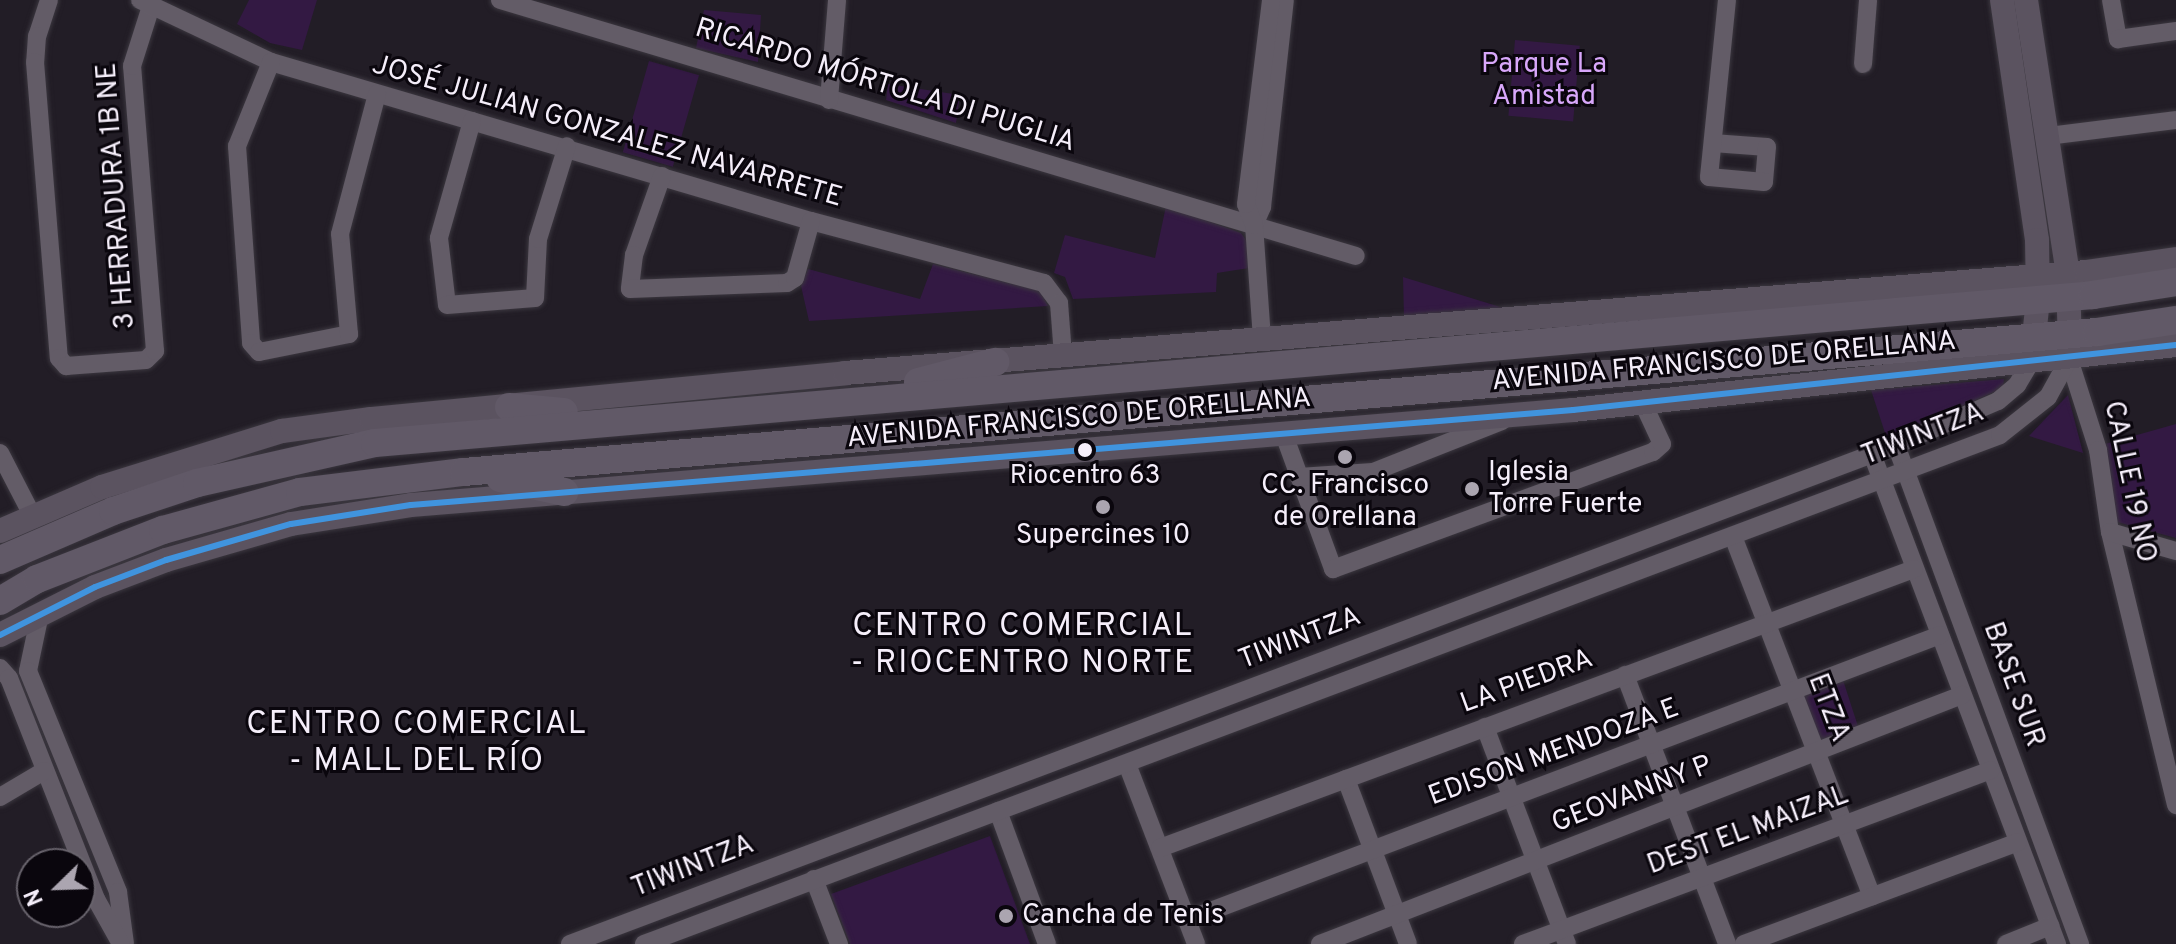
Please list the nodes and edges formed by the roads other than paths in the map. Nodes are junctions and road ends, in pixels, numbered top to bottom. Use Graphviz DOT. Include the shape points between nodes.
graph roads {
  1 [pos="49,0"];
  2 [pos="500,0"];
  3 [pos="837,0"];
  4 [pos="1271,0"];
  5 [pos="1285,0"];
  6 [pos="1727,0"];
  7 [pos="1868,0"];
  8 [pos="2002,0"];
  9 [pos="2026,0"];
  10 [pos="2111,0"];
  11 [pos="146,3"];
  12 [pos="2176,31"];
  13 [pos="271,62"];
  14 [pos="1863,64"];
  15 [pos="377,94"];
  16 [pos="829,100"];
  17 [pos="2176,120"];
  18 [pos="472,121"];
  19 [pos="2048,136"];
  20 [pos="1713,143"];
  21 [pos="567,146"];
  22 [pos="662,176"];
  23 [pos="811,221"];
  24 [pos="1254,225"];
  25 [pos="1356,256"];
  26 [pos="2176,259"];
  27 [pos="2176,282"];
  28 [pos="2069,285"];
  29 [pos="2039,287"];
  30 [pos="2176,320"];
  31 [pos="1262,339"];
  32 [pos="2176,345"];
  33 [pos="2071,346"];
  34 [pos="2033,349"];
  35 [pos="1063,355"];
  36 [pos="995,362"];
  37 [pos="847,401"];
  38 [pos="1643,403"];
  39 [pos="509,407"];
  40 [pos="1518,415"];
  41 [pos="616,420"];
  42 [pos="1283,432"];
  43 [pos="1896,445"];
  44 [pos="0,453"];
  45 [pos="1872,454"];
  46 [pos="261,468"];
  47 [pos="464,472"];
  48 [pos="1905,473"];
  49 [pos="1299,477"];
  50 [pos="1882,481"];
  51 [pos="565,492"];
  52 [pos="32,515"];
  53 [pos="177,526"];
  54 [pos="0,531"];
  55 [pos="2110,532"];
  56 [pos="1734,539"];
  57 [pos="2176,551"];
  58 [pos="0,560"];
  59 [pos="1914,569"];
  60 [pos="0,601"];
  61 [pos="40,614"];
  62 [pos="1766,623"];
  63 [pos="0,635"];
  64 [pos="1940,635"];
  65 [pos="28,671"];
  66 [pos="4,673"];
  67 [pos="1625,675"];
  68 [pos="1793,693"];
  69 [pos="1962,695"];
  70 [pos="1485,727"];
  71 [pos="2169,744"];
  72 [pos="1652,746"];
  73 [pos="1816,755"];
  74 [pos="1127,764"];
  75 [pos="1991,770"];
  76 [pos="44,771"];
  77 [pos="1346,779"];
  78 [pos="0,797"];
  79 [pos="1512,798"];
  80 [pos="2176,805"];
  81 [pos="1676,808"];
  82 [pos="998,811"];
  83 [pos="1843,825"];
  84 [pos="2018,842"];
  85 [pos="1160,848"];
  86 [pos="1373,850"];
  87 [pos="1536,862"];
  88 [pos="754,875"];
  89 [pos="1703,878"];
  90 [pos="814,879"];
  91 [pos="1872,896"];
  92 [pos="763,899"];
  93 [pos="1397,915"];
  94 [pos="1187,920"];
  95 [pos="2050,926"];
  96 [pos="1565,937"];
  97 [pos="123,944"];
  98 [pos="570,944"];
  99 [pos="644,944"];
  100 [pos="839,944"];
  101 [pos="1047,944"];
  102 [pos="1196,944"];
  103 [pos="1320,944"];
  104 [pos="1408,944"];
  105 [pos="1523,944"];
  106 [pos="1727,944"];
  107 [pos="1744,944"];
  108 [pos="2006,944"];
  109 [pos="2057,944"];
  110 [pos="2080,944"];
  1 -- 11 [label="street, 3 HERRADURA 1B NE" via="35,62 59,358 66,366 146,360 155,351 132,66"];
  2 -- 16 [label="street, RICARDO MÓRTOLA DI PUGLIA"];
  3 -- 16 [label="street"];
  4 -- 24 [label="street" via="1246,204"];
  5 -- 24 [label="street" via="1262,207"];
  6 -- 20 [label="street"];
  7 -- 14 [label="street"];
  8 -- 29 [label="main road"];
  9 -- 19 [label="main road"];
  10 -- 12 [label="street" via="2118,39"];
  11 -- 13 [label="street, JOSÉ JULIAN GONZALEZ NAVARRETE"];
  13 -- 15 [label="street, JOSÉ JULIAN GONZALEZ NAVARRETE"];
  13 -- 15 [label="street" via="237,146 251,343 259,352 349,334 340,234"];
  15 -- 18 [label="street, JOSÉ JULIAN GONZALEZ NAVARRETE"];
  16 -- 24 [label="street, RICARDO MÓRTOLA DI PUGLIA"];
  17 -- 19 [label="street"];
  18 -- 21 [label="street, JOSÉ JULIAN GONZALEZ NAVARRETE"];
  18 -- 21 [label="street" via="439,238 447,305 535,298 538,239"];
  19 -- 28 [label="main road"];
  21 -- 22 [label="street, JOSÉ JULIAN GONZALEZ NAVARRETE"];
  22 -- 23 [label="street, JOSÉ JULIAN GONZALEZ NAVARRETE"];
  22 -- 23 [label="street" via="634,255 630,289 787,283 795,278"];
  23 -- 35 [label="street, JOSÉ JULIAN GONZALEZ NAVARRETE" via="1044,283 1059,303"];
  24 -- 25 [label="street, RICARDO MÓRTOLA DI PUGLIA"];
  24 -- 31 [label="street"];
  26 -- 28 [label="main road, AVENIDA FRANCISCO DE ORELLANA"];
  27 -- 28 [label="highway, AVENIDA FRANCISCO DE ORELLANA"];
  28 -- 29 [label="highway, AVENIDA FRANCISCO DE ORELLANA"];
  28 -- 33 [label="main road"];
  29 -- 31 [label="main road, AVENIDA FRANCISCO DE ORELLANA"];
  29 -- 34 [label="main road"];
  29 -- 37 [label="highway, AVENIDA FRANCISCO DE ORELLANA"];
  30 -- 33 [label="highway, AVENIDA FRANCISCO DE ORELLANA"];
  31 -- 35 [label="main road, AVENIDA FRANCISCO DE ORELLANA"];
  32 -- 33 [label="main road, AVENIDA FRANCISCO DE ORELLANA"];
  33 -- 34 [label="highway, AVENIDA FRANCISCO DE ORELLANA"];
  33 -- 48 [label="street, TIWINTZA" via="2048,397 2016,427"];
  33 -- 55 [label="street, CALLE 19 NO" via="2098,450"];
  34 -- 38 [label="main road, AVENIDA FRANCISCO DE ORELLANA"];
  34 -- 43 [label="street, TIWINTZA" via="2017,385 1998,401"];
  34 -- 47 [label="highway, AVENIDA FRANCISCO DE ORELLANA"];
  35 -- 36 [label="main road, AVENIDA FRANCISCO DE ORELLANA"];
  36 -- 37 [label="highway"];
  36 -- 39 [label="main road, AVENIDA FRANCISCO DE ORELLANA"];
  37 -- 41 [label="highway, AVENIDA FRANCISCO DE ORELLANA"];
  38 -- 40 [label="main road, AVENIDA FRANCISCO DE ORELLANA"];
  38 -- 49 [label="street" via="1662,444 1653,452 1333,569"];
  39 -- 41 [label="highway"];
  39 -- 52 [label="main road, AVENIDA FRANCISCO DE ORELLANA" via="282,431 102,487"];
  40 -- 42 [label="main road, AVENIDA FRANCISCO DE ORELLANA"];
  40 -- 49 [label="street" via="1373,472"];
  41 -- 46 [label="highway, AVENIDA FRANCISCO DE ORELLANA" via="375,443"];
  42 -- 49 [label="street"];
  42 -- 51 [label="main road, AVENIDA FRANCISCO DE ORELLANA"];
  43 -- 45 [label="street, TIWINTZA"];
  43 -- 48 [label="street, BASE SUR"];
  44 -- 52 [label="street"];
  45 -- 50 [label="street, BASE SUR"];
  45 -- 88 [label="street, TIWINTZA"];
  46 -- 53 [label="highway" via="165,514 166,521"];
  46 -- 58 [label="highway, AVENIDA FRANCISCO DE ORELLANA" via="113,511"];
  47 -- 51 [label="highway"];
  47 -- 53 [label="highway, AVENIDA FRANCISCO DE ORELLANA" via="300,492"];
  48 -- 50 [label="street, TIWINTZA"];
  48 -- 110 [label="street, BASE SUR"];
  50 -- 56 [label="street, TIWINTZA"];
  50 -- 59 [label="street, BASE SUR"];
  51 -- 61 [label="main road, AVENIDA FRANCISCO DE ORELLANA" via="411,505 291,524 166,560"];
  52 -- 54 [label="main road, AVENIDA FRANCISCO DE ORELLANA"];
  53 -- 60 [label="highway, AVENIDA FRANCISCO DE ORELLANA" via="37,579"];
  55 -- 57 [label="street"];
  55 -- 71 [label="street, CALLE 19 NO"];
  56 -- 62 [label="street, ETZA"];
  56 -- 74 [label="street, TIWINTZA"];
  59 -- 62 [label="street, LA PIEDRA"];
  59 -- 64 [label="street, BASE SUR"];
  61 -- 63 [label="main road, AVENIDA FRANCISCO DE ORELLANA"];
  61 -- 65 [label="street"];
  62 -- 67 [label="street, LA PIEDRA"];
  62 -- 68 [label="street, ETZA"];
  64 -- 68 [label="street, EDISON MENDOZA E"];
  64 -- 69 [label="street, BASE SUR"];
  65 -- 66 [label="street"];
  65 -- 97 [label="street" via="118,892"];
  66 -- 76 [label="street"];
  67 -- 70 [label="street, LA PIEDRA"];
  67 -- 72 [label="street"];
  68 -- 72 [label="street, EDISON MENDOZA E"];
  68 -- 73 [label="street, ETZA"];
  69 -- 73 [label="street, GEOVANNY P"];
  69 -- 75 [label="street, BASE SUR"];
  70 -- 77 [label="street, LA PIEDRA"];
  70 -- 79 [label="street"];
  71 -- 80 [label="street, CALLE 19 NO"];
  72 -- 79 [label="street, EDISON MENDOZA E"];
  72 -- 81 [label="street"];
  73 -- 81 [label="street, GEOVANNY P"];
  73 -- 83 [label="street, ETZA"];
  74 -- 82 [label="street, TIWINTZA"];
  74 -- 85 [label="street"];
  75 -- 83 [label="street, DEST EL MAIZAL"];
  75 -- 84 [label="street, BASE SUR"];
  76 -- 78 [label="street"];
  76 -- 97 [label="street" via="96,899"];
  77 -- 85 [label="street, LA PIEDRA"];
  77 -- 86 [label="street"];
  79 -- 86 [label="street, EDISON MENDOZA E"];
  79 -- 87 [label="street"];
  81 -- 87 [label="street, GEOVANNY P"];
  81 -- 89 [label="street"];
  82 -- 90 [label="street, TIWINTZA"];
  82 -- 101 [label="street"];
  83 -- 89 [label="street, DEST EL MAIZAL"];
  83 -- 91 [label="street, ETZA"];
  84 -- 91 [label="street"];
  84 -- 95 [label="street, BASE SUR"];
  85 -- 94 [label="street"];
  86 -- 93 [label="street"];
  86 -- 94 [label="street, EDISON MENDOZA E"];
  87 -- 93 [label="street, GEOVANNY P"];
  87 -- 96 [label="street"];
  88 -- 92 [label="street"];
  88 -- 98 [label="street, TIWINTZA"];
  89 -- 96 [label="street, DEST EL MAIZAL"];
  89 -- 106 [label="street"];
  90 -- 92 [label="street, TIWINTZA"];
  90 -- 100 [label="street"];
  91 -- 107 [label="street"];
  92 -- 99 [label="street, TIWINTZA"];
  93 -- 103 [label="street, GEOVANNY P"];
  93 -- 104 [label="street"];
  94 -- 102 [label="street"];
  95 -- 108 [label="street"];
  95 -- 109 [label="street, BASE SUR"];
  96 -- 105 [label="street, DEST EL MAIZAL"];
}
